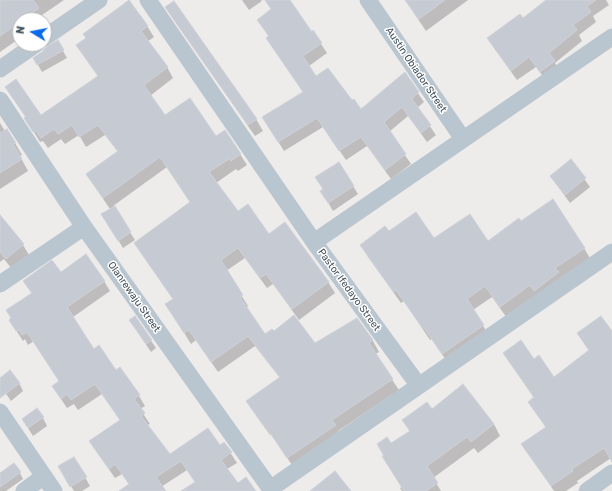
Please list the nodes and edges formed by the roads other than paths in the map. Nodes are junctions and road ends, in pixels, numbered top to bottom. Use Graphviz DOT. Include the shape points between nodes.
graph roads {
  1 [pos="99,0"];
  2 [pos="148,0"];
  3 [pos="368,0"];
  4 [pos="52,32"];
  5 [pos="612,37"];
  6 [pos="24,52"];
  7 [pos="0,69"];
  8 [pos="0,100"];
  9 [pos="463,139"];
  10 [pos="84,227"];
  11 [pos="314,242"];
  12 [pos="612,252"];
  13 [pos="0,284"];
  14 [pos="419,386"];
  15 [pos="0,412"];
  16 [pos="612,474"];
  17 [pos="44,476"];
  18 [pos="271,490"];
  19 [pos="24,491"];
  20 [pos="54,491"];
  21 [pos="587,491"];
  1 -- 4 [label="street"];
  2 -- 11 [label="street, Pastor Ifedayo Street"];
  3 -- 9 [label="street, Austin Obiador Street"];
  5 -- 9 [label="street"];
  6 -- 7 [label="street"];
  8 -- 10 [label="street, Olanrewaju Street"];
  9 -- 11 [label="street"];
  10 -- 13 [label="street"];
  10 -- 18 [label="street, Olanrewaju Street"];
  11 -- 14 [label="street, Pastor Ifedayo Street"];
  12 -- 14 [label="street"];
  14 -- 18 [label="street"];
  15 -- 17 [label="street"];
  16 -- 21 [label="street"];
  17 -- 19 [label="street"];
  17 -- 20 [label="street"];
}
